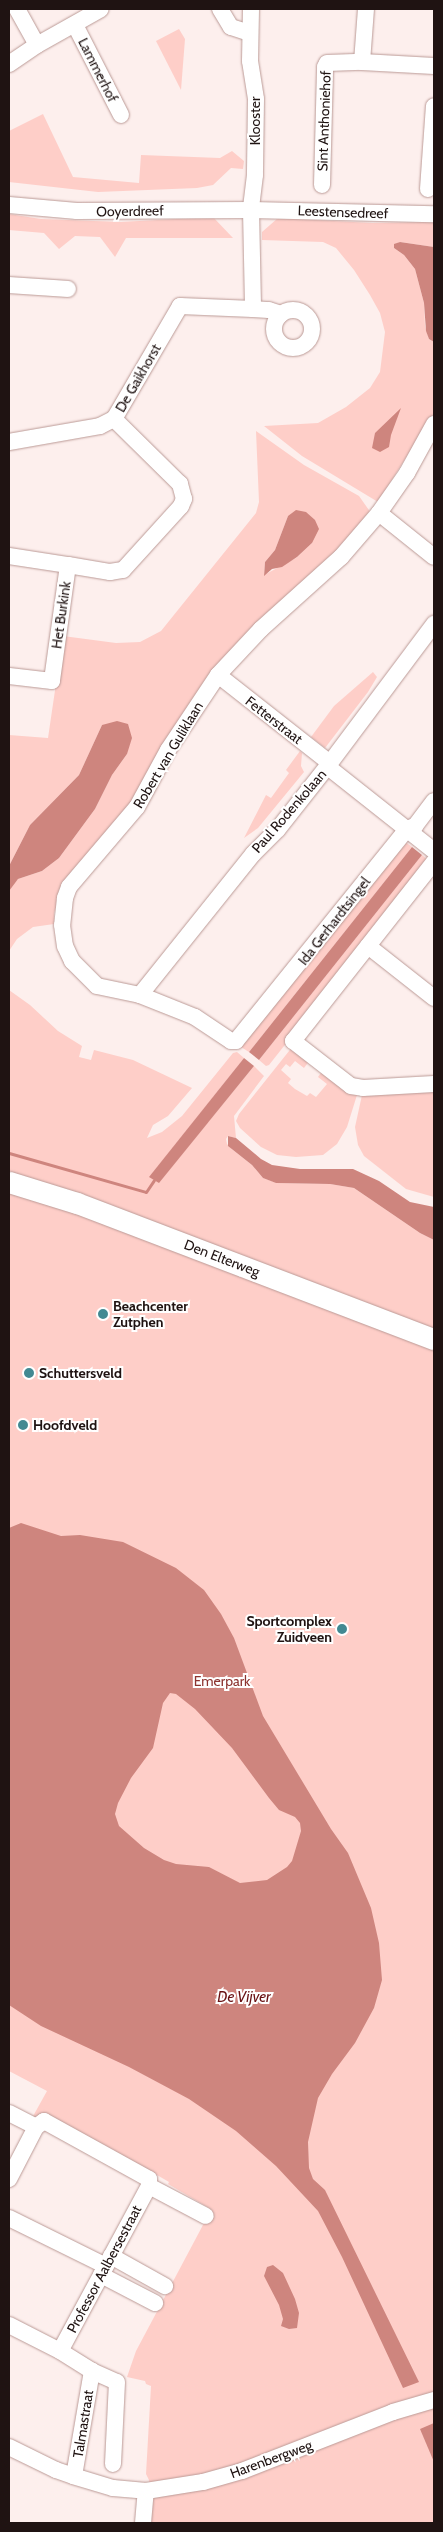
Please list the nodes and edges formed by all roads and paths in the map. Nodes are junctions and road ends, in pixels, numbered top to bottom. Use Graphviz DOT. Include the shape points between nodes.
graph roads {
  1 [pos="17,9"];
  2 [pos="101,9"];
  3 [pos="220,9"];
  4 [pos="251,9"];
  5 [pos="366,9"];
  6 [pos="75,25"];
  7 [pos="250,33"];
  8 [pos="37,45"];
  9 [pos="362,62"];
  10 [pos="9,64"];
  11 [pos="434,66"];
  12 [pos="434,106"];
  13 [pos="121,115"];
  14 [pos="322,185"];
  15 [pos="428,189"];
  16 [pos="9,205"];
  17 [pos="251,210"];
  18 [pos="434,214"];
  19 [pos="9,285"];
  20 [pos="68,289"];
  21 [pos="253,309"];
  22 [pos="281,314"];
  23 [pos="114,419"];
  24 [pos="434,424"];
  25 [pos="9,442"];
  26 [pos="378,513"];
  27 [pos="9,556"];
  28 [pos="434,557"];
  29 [pos="68,565"];
  30 [pos="434,624"];
  31 [pos="218,675"];
  32 [pos="9,676"];
  33 [pos="329,765"];
  34 [pos="434,801"];
  35 [pos="411,833"];
  36 [pos="433,853"];
  37 [pos="368,946"];
  38 [pos="140,995"];
  39 [pos="434,998"];
  40 [pos="234,1042"];
  41 [pos="434,1084"];
  42 [pos="9,1182"];
  43 [pos="434,1339"];
  44 [pos="9,2113"];
  45 [pos="36,2127"];
  46 [pos="9,2179"];
  47 [pos="149,2186"];
  48 [pos="206,2216"];
  49 [pos="9,2218"];
  50 [pos="106,2266"];
  51 [pos="165,2286"];
  52 [pos="155,2303"];
  53 [pos="9,2326"];
  54 [pos="60,2351"];
  55 [pos="92,2371"];
  56 [pos="434,2392"];
  57 [pos="434,2400"];
  58 [pos="393,2412"];
  59 [pos="9,2448"];
  60 [pos="114,2464"];
  61 [pos="74,2476"];
  62 [pos="146,2491"];
  63 [pos="143,2523"];
  1 -- 8 [label="street"];
  2 -- 6 [label="street, Lammerhof"];
  3 -- 7 [label="street" via="231,27"];
  4 -- 7 [label="street, Klooster"];
  5 -- 9 [label="street"];
  6 -- 8 [label="street, Lammerhof"];
  6 -- 13 [label="street, Lammerhof"];
  7 -- 17 [label="street, Klooster" via="250,61 256,99"];
  8 -- 10 [label="street, Lammerhof"];
  9 -- 11 [label="street, Sint Anthoniehof"];
  9 -- 14 [label="street, Sint Anthoniehof" via="327,62 325,67"];
  12 -- 15 [label="street"];
  16 -- 17 [label="street, Ooyerdreef" via="77,211"];
  17 -- 18 [label="street, Leestensedreef"];
  17 -- 21 [label="street"];
  19 -- 20 [label="street"];
  21 -- 22 [label="street, De Gaikhorst"];
  21 -- 23 [label="street, De Gaikhorst" via="180,306"];
  23 -- 25 [label="street, De Gaikhorst" via="100,426"];
  23 -- 29 [label="street" via="180,484 184,499 123,570 110,572"];
  24 -- 26 [label="street, Robert van Guliklaan" via="407,473"];
  26 -- 28 [label="street"];
  26 -- 31 [label="street, Robert van Guliklaan" via="341,557 261,629"];
  27 -- 29 [label="street, Het Burkink"];
  29 -- 32 [label="street, Het Burkink" via="52,681"];
  30 -- 33 [label="street, Paul Rodenkolaan"];
  31 -- 33 [label="street, Fetterstraat"];
  31 -- 38 [label="street, Robert van Guliklaan" via="168,750 138,806 78,875 65,898 62,925 65,946 72,961 97,986"];
  33 -- 35 [label="street, Fetterstraat"];
  33 -- 38 [label="street, Paul Rodenkolaan" via="278,829 252,854"];
  34 -- 35 [label="street, Ida Gerhardtsingel"];
  35 -- 36 [label="street, Fetterstraat"];
  35 -- 40 [label="street, Ida Gerhardtsingel" via="240,1040"];
  36 -- 37 [label="street"];
  37 -- 39 [label="street"];
  37 -- 41 [label="street" via="293,1041 351,1086"];
  38 -- 40 [label="street, Robert van Guliklaan" via="195,1017"];
  42 -- 43 [label="main road, Den Elterweg" via="76,1202"];
  44 -- 45 [label="street"];
  45 -- 46 [label="street"];
  45 -- 47 [label="street" via="47,2122 149,2179"];
  47 -- 48 [label="street"];
  47 -- 50 [label="street, Professor Aalbersestraat"];
  49 -- 50 [label="street"];
  50 -- 51 [label="street"];
  50 -- 52 [label="street"];
  50 -- 54 [label="street, Professor Aalbersestraat"];
  53 -- 54 [label="street, Talmastraat"];
  54 -- 55 [label="street, Talmastraat"];
  55 -- 60 [label="street, Talmastraat" via="117,2382"];
  55 -- 61 [label="street, Talmastraat"];
  56 -- 58 [label="street, Harenbergweg"];
  57 -- 58 [label="street, Harenbergweg"];
  58 -- 62 [label="street, Harenbergweg" via="242,2471 203,2482"];
  59 -- 61 [label="street, Harenbergweg"];
  61 -- 62 [label="street, Harenbergweg" via="113,2488"];
  62 -- 63 [label="street"];
}
